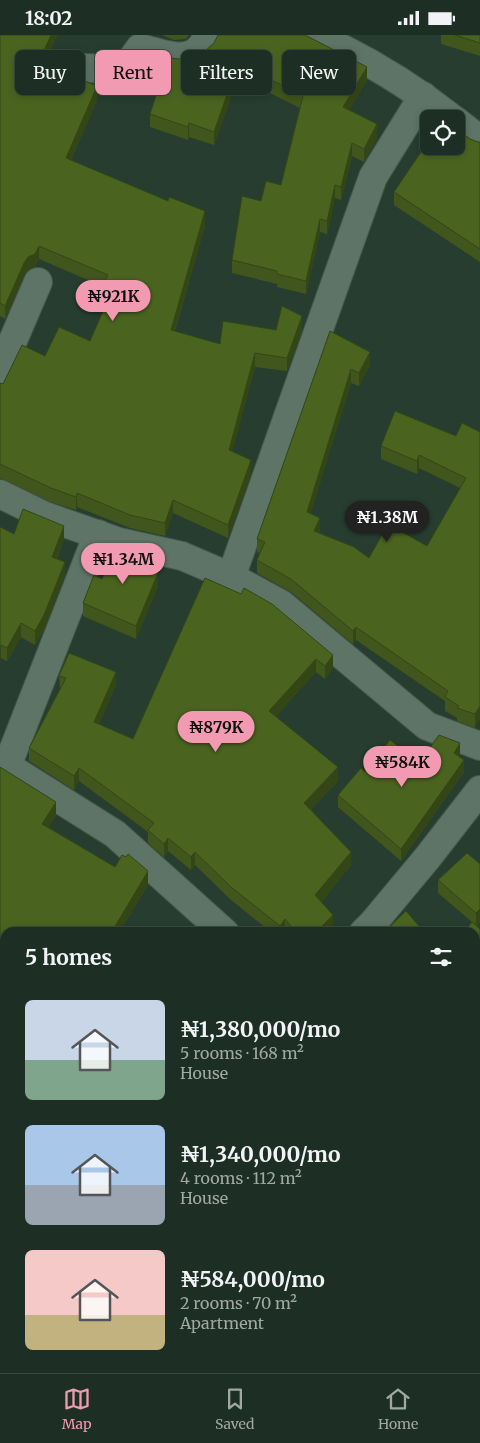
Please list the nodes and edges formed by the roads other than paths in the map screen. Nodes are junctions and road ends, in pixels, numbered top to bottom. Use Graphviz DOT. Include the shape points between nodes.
graph roads {
  1 [pos="208,35"];
  2 [pos="314,35"];
  3 [pos="85,68"];
  4 [pos="424,96"];
  5 [pos="442,110"];
  6 [pos="465,128"];
  7 [pos="480,140"];
  8 [pos="38,282"];
  9 [pos="0,371"];
  10 [pos="0,494"];
  11 [pos="98,535"];
  12 [pos="231,577"];
  13 [pos="480,746"];
  14 [pos="4,772"];
  15 [pos="480,790"];
  16 [pos="218,927"];
  17 [pos="369,927"];
  1 -- 3 [label="street" via="200,49 191,55 182,57 140,48 124,70"];
  2 -- 4 [label="street" via="339,46"];
  4 -- 5 [label="street"];
  4 -- 12 [label="street" via="373,177"];
  6 -- 7 [label="street"];
  8 -- 9 [label="street"];
  10 -- 11 [label="street" via="45,516"];
  11 -- 12 [label="street" via="182,556"];
  11 -- 14 [label="street"];
  12 -- 13 [label="street" via="281,604 427,726"];
  14 -- 16 [label="street" via="115,834"];
  15 -- 17 [label="street"];
}
